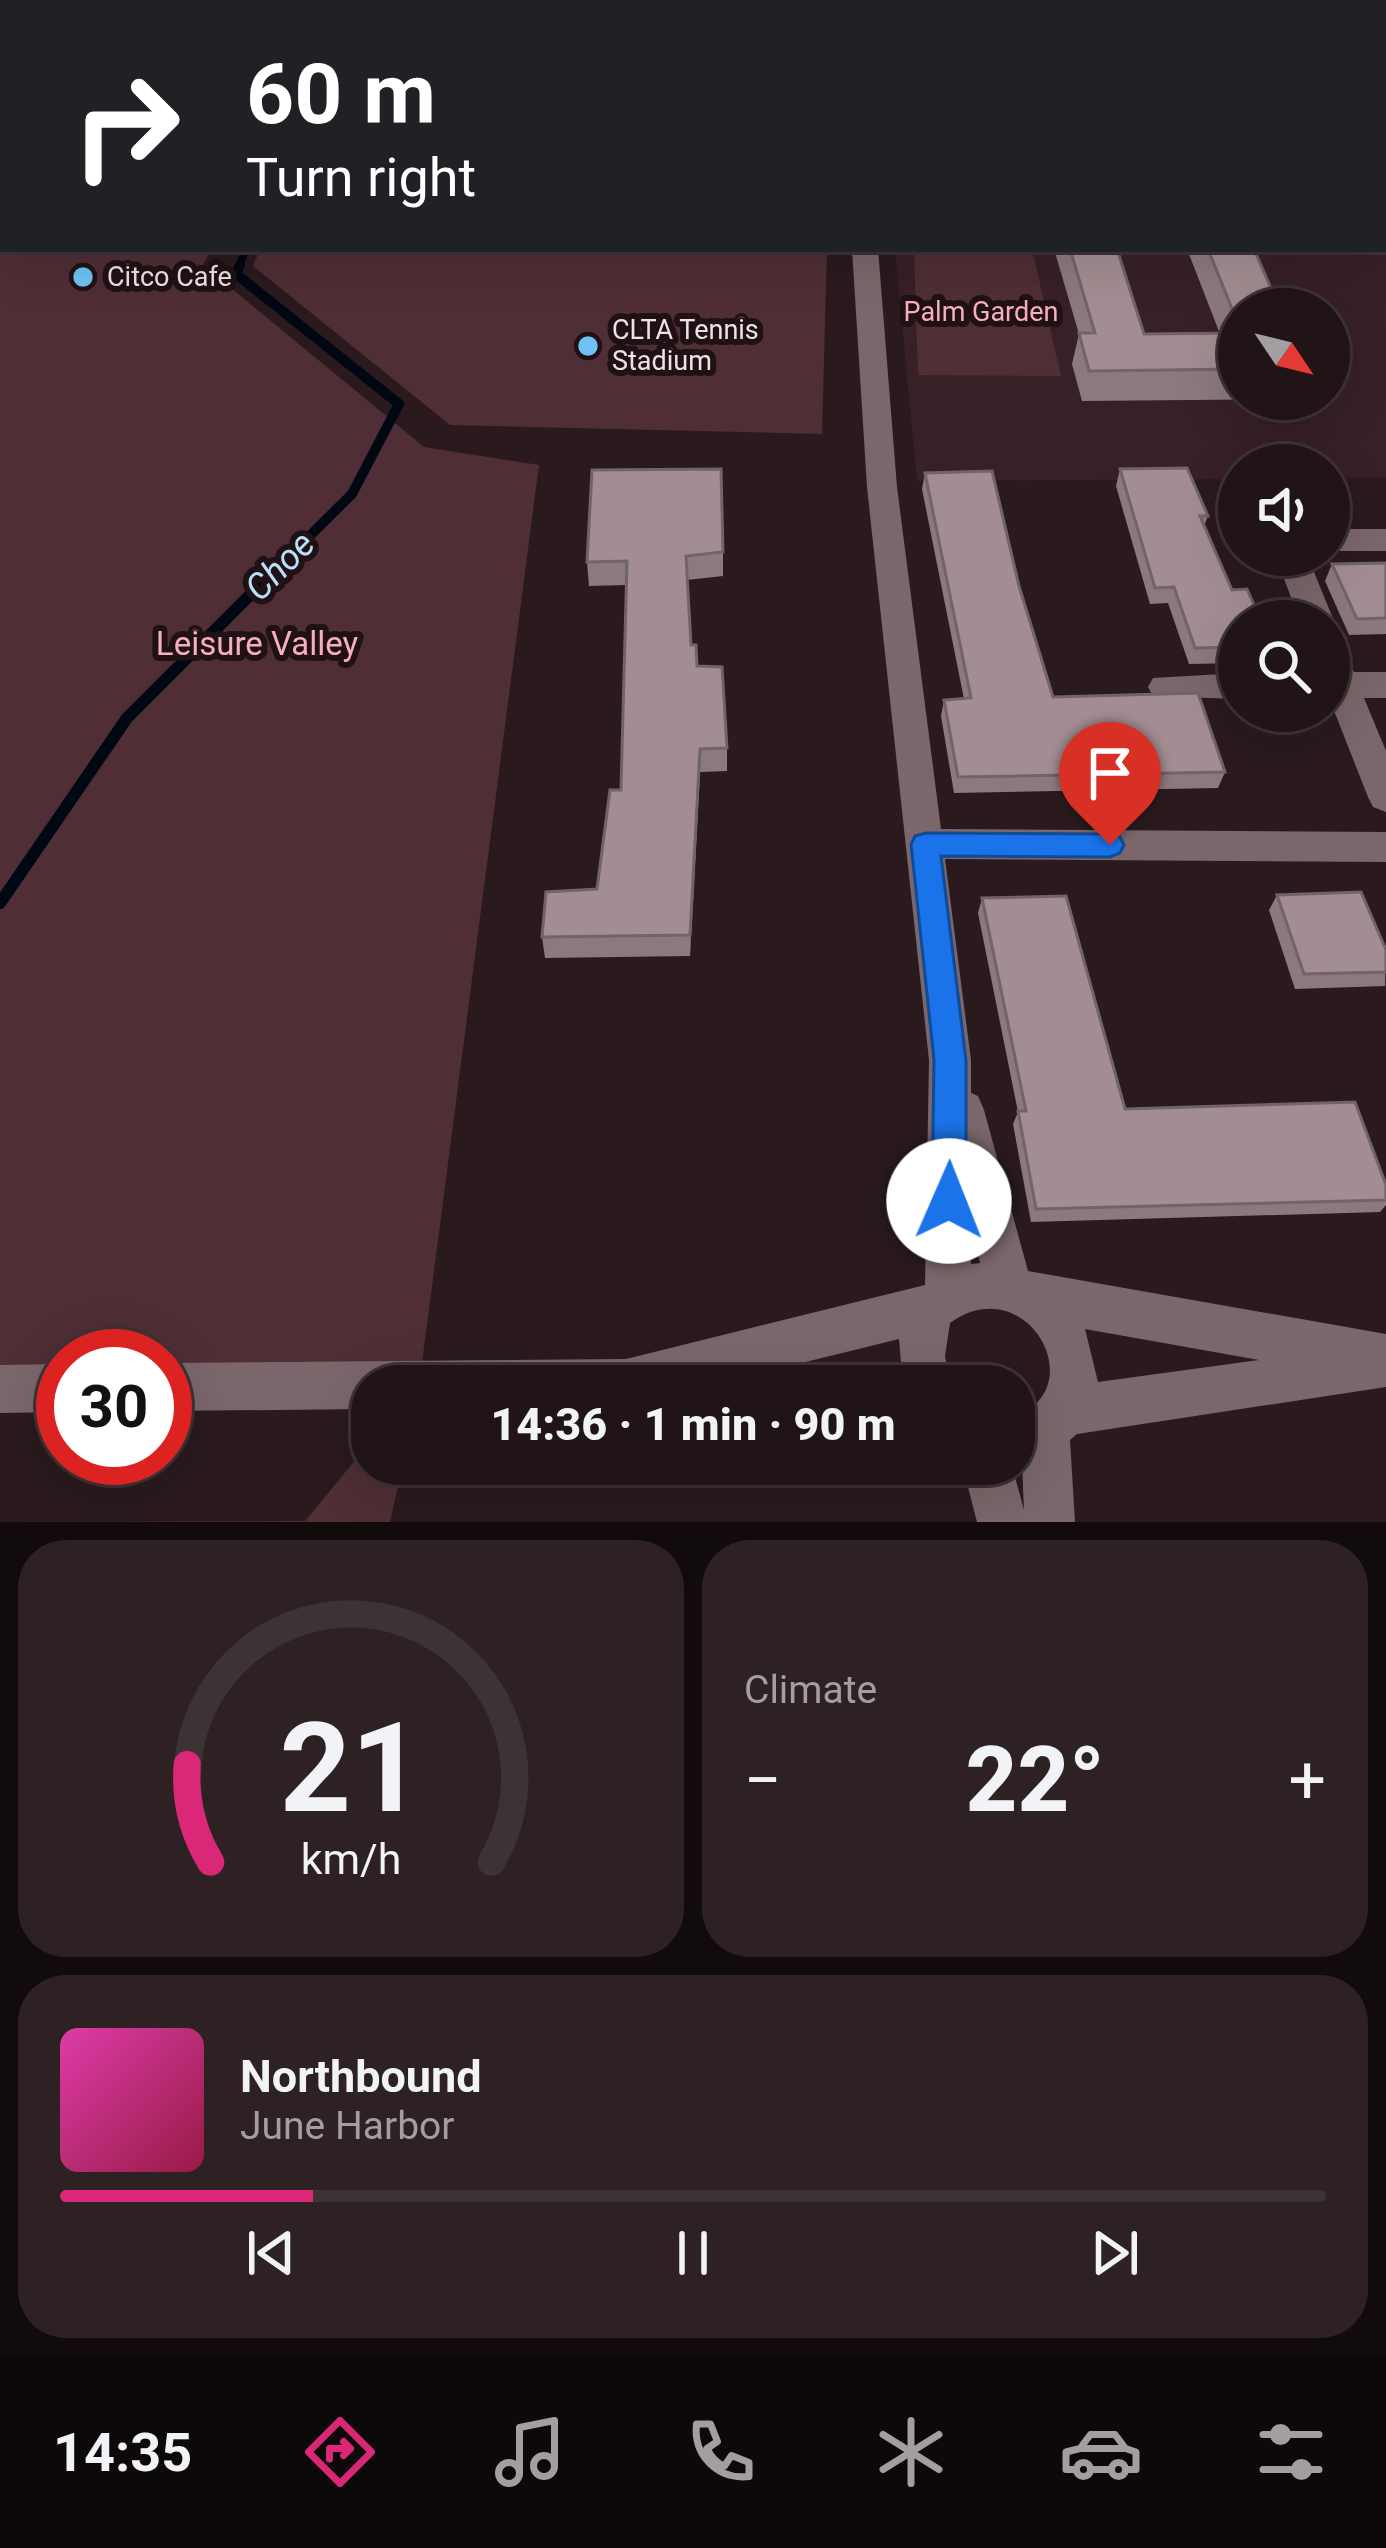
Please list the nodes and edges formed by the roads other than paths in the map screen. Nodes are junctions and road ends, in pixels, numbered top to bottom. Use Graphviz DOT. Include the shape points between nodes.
graph roads {
  1 [pos="866,252"];
  2 [pos="1350,540"];
  3 [pos="1386,540"];
  4 [pos="1350,678"];
  5 [pos="1386,685"];
  6 [pos="1218,686"];
  7 [pos="1165,687"];
  8 [pos="1350,713"];
  9 [pos="1386,797"];
  10 [pos="926,844"];
  11 [pos="1386,847"];
  12 [pos="950,1060"];
  13 [pos="1024,1292"];
  14 [pos="940,1301"];
  15 [pos="1386,1362"];
  16 [pos="718,1365"];
  17 [pos="921,1365"];
  18 [pos="351,1385"];
  19 [pos="192,1387"];
  20 [pos="36,1388"];
  21 [pos="0,1389"];
  22 [pos="1042,1429"];
  23 [pos="992,1485"];
  24 [pos="1002,1522"];
  25 [pos="1050,1522"];
  1 -- 10 [label="street" via="882,487"];
  2 -- 3 [label="street"];
  4 -- 5 [label="street"];
  6 -- 7 [label="street"];
  8 -- 9 [label="street"];
  10 -- 11 [label="street"];
  10 -- 12 [label="street"];
  12 -- 13 [label="street"];
  12 -- 14 [label="street"];
  13 -- 14 [label="street" via="980,1283"];
  13 -- 15 [label="street"];
  13 -- 22 [label="street" via="1058,1319 1073,1351 1076,1383"];
  14 -- 16 [label="street"];
  14 -- 17 [label="street" via="920,1340"];
  15 -- 22 [label="street"];
  18 -- 19 [label="street"];
  20 -- 21 [label="street"];
  22 -- 25 [label="street"];
  23 -- 24 [label="street"];
}
